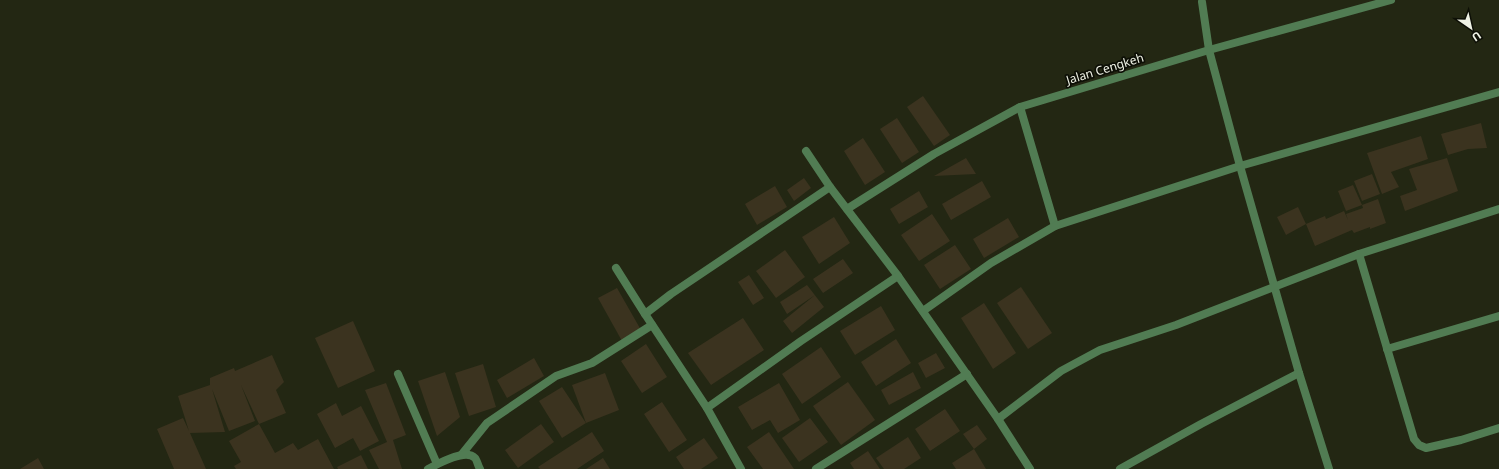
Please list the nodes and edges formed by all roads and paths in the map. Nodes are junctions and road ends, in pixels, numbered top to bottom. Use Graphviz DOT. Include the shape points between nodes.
graph roads {
  1 [pos="1388,0"];
  2 [pos="1202,2"];
  3 [pos="1210,50"];
  4 [pos="1499,92"];
  5 [pos="1020,107"];
  6 [pos="806,151"];
  7 [pos="1240,166"];
  8 [pos="830,187"];
  9 [pos="847,209"];
  10 [pos="1499,209"];
  11 [pos="1055,226"];
  12 [pos="1359,254"];
  13 [pos="616,268"];
  14 [pos="898,276"];
  15 [pos="1275,287"];
  16 [pos="923,311"];
  17 [pos="645,314"];
  18 [pos="1499,316"];
  19 [pos="652,325"];
  20 [pos="1387,349"];
  21 [pos="1299,373"];
  22 [pos="398,374"];
  23 [pos="967,374"];
  24 [pos="708,408"];
  25 [pos="998,419"];
  26 [pos="1499,428"];
  27 [pos="462,454"];
  28 [pos="437,464"];
  29 [pos="428,469"];
  30 [pos="480,469"];
  31 [pos="741,469"];
  32 [pos="816,469"];
  33 [pos="1030,469"];
  34 [pos="1120,469"];
  35 [pos="1328,469"];
  1 -- 3 [label="street, Jalan Cengkeh"];
  2 -- 3 [label="street"];
  3 -- 5 [label="street, Jalan Cengkeh"];
  3 -- 7 [label="street"];
  4 -- 7 [label="street"];
  5 -- 9 [label="street, Jalan Cengkeh" via="934,154"];
  5 -- 11 [label="street"];
  6 -- 8 [label="street"];
  7 -- 11 [label="street"];
  7 -- 15 [label="street"];
  8 -- 9 [label="street"];
  8 -- 17 [label="street"];
  9 -- 14 [label="street"];
  10 -- 12 [label="street"];
  11 -- 16 [label="street" via="991,263"];
  12 -- 15 [label="street"];
  12 -- 20 [label="street"];
  13 -- 17 [label="street"];
  14 -- 16 [label="street"];
  14 -- 24 [label="street"];
  15 -- 21 [label="street"];
  15 -- 25 [label="street" via="1176,325 1100,350 1061,371"];
  16 -- 23 [label="street"];
  17 -- 19 [label="street"];
  18 -- 20 [label="street"];
  19 -- 24 [label="street"];
  19 -- 27 [label="street" via="592,363 556,376 487,423"];
  20 -- 26 [label="street" via="1418,445 1426,448"];
  21 -- 34 [label="street"];
  21 -- 35 [label="street"];
  22 -- 28 [label="street"];
  23 -- 25 [label="street"];
  23 -- 32 [label="street"];
  24 -- 31 [label="street"];
  25 -- 33 [label="street"];
  27 -- 28 [label="street"];
  27 -- 30 [label="street" via="475,458"];
  28 -- 29 [label="street"];
}
